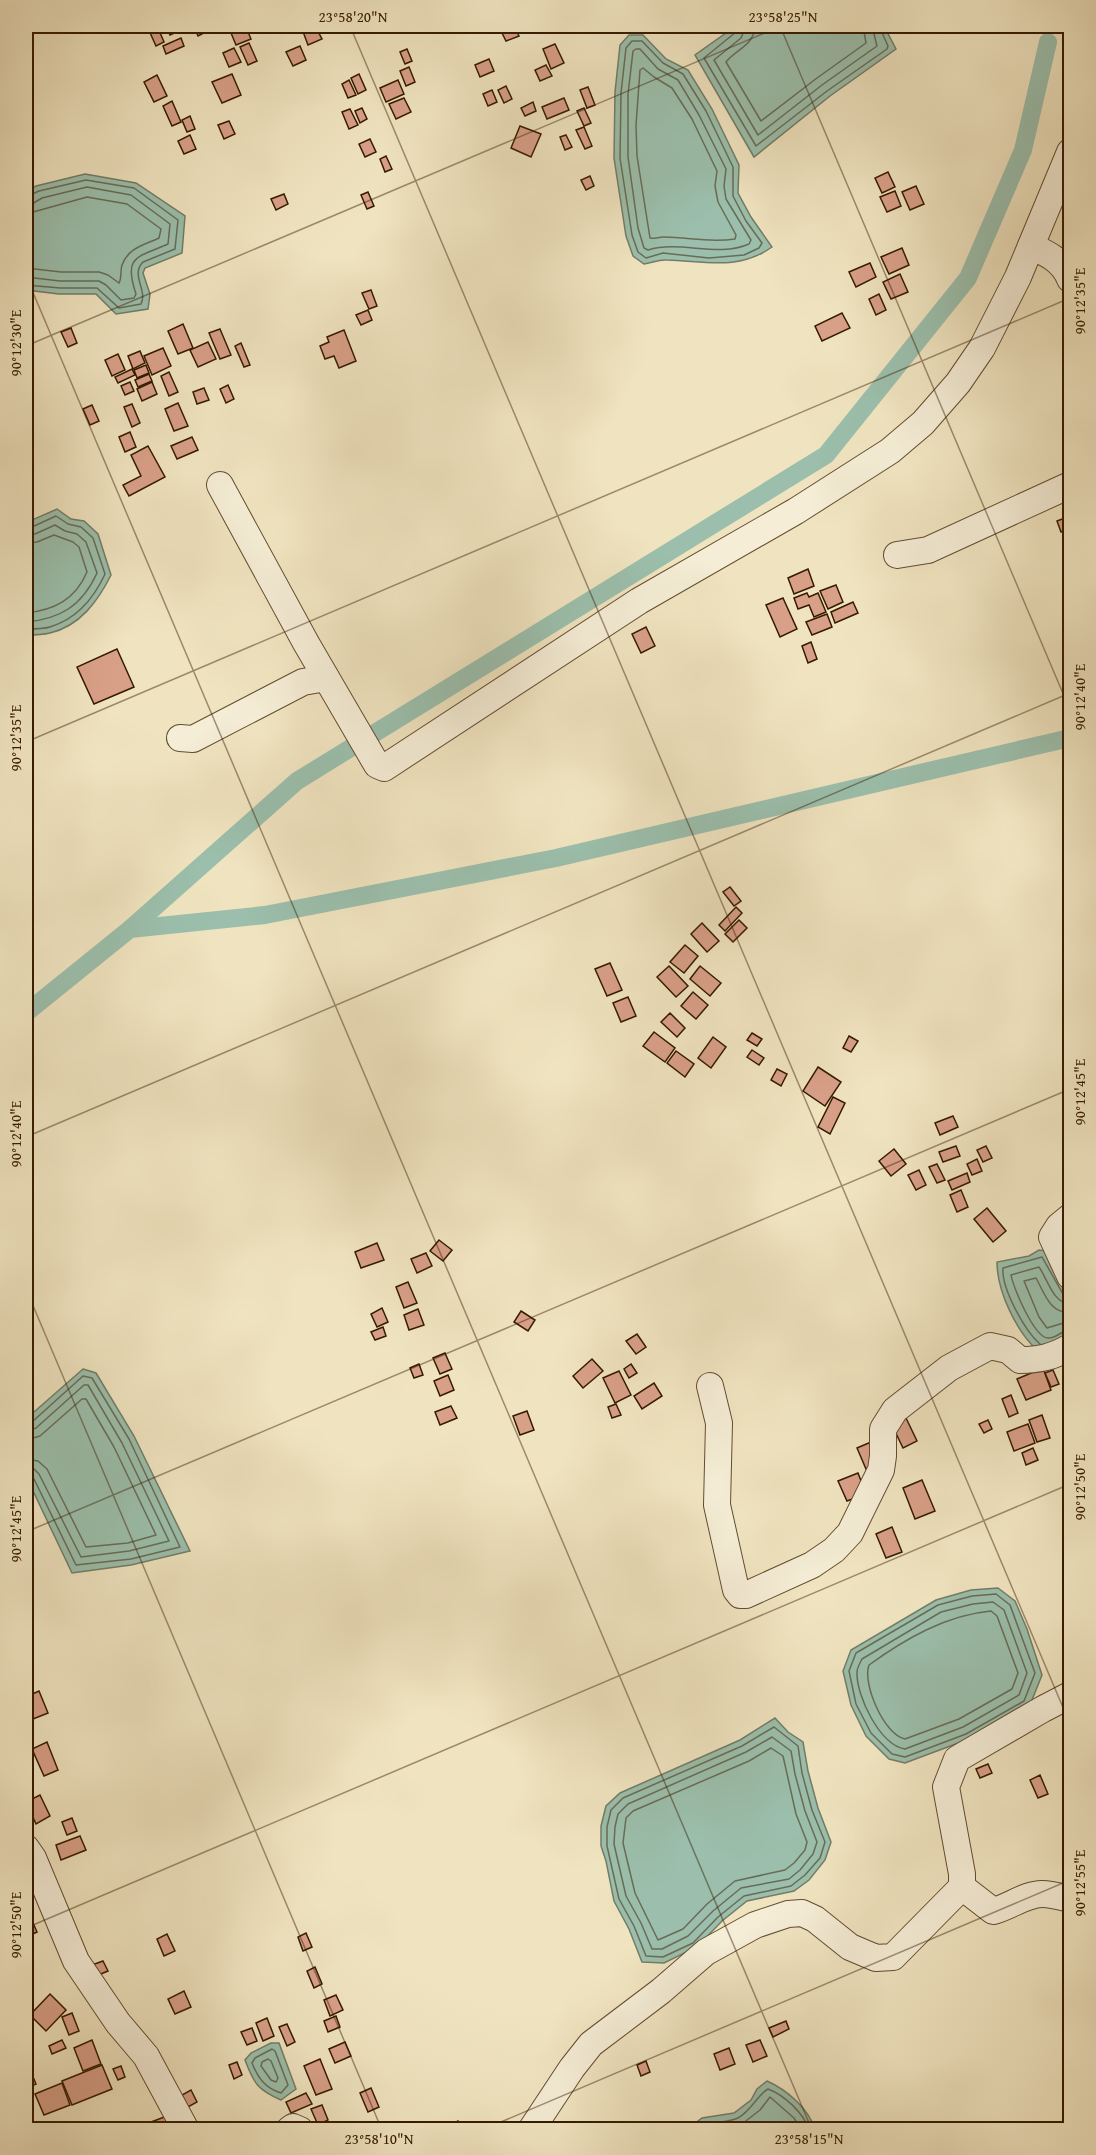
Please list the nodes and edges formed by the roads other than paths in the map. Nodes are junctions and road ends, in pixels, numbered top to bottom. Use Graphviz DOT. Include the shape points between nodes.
graph roads {
  1 [pos="1071,152"];
  2 [pos="1031,246"];
  3 [pos="1071,279"];
  4 [pos="220,485"];
  5 [pos="1071,485"];
  6 [pos="897,555"];
  7 [pos="326,678"];
  8 [pos="180,738"];
  9 [pos="1071,1217"];
  10 [pos="1071,1276"];
  11 [pos="1071,1347"];
  12 [pos="710,1386"];
  13 [pos="1071,1695"];
  14 [pos="26,1848"];
  15 [pos="962,1887"];
  16 [pos="1071,1899"];
  17 [pos="186,2130"];
  18 [pos="289,2130"];
  19 [pos="300,2130"];
  20 [pos="531,2130"];
  1 -- 2 [label="street"];
  2 -- 3 [label="street" via="1065,267"];
  2 -- 7 [label="street" via="982,348 958,383 923,423 890,451 796,511 639,601 392,765 377,765"];
  4 -- 7 [label="street"];
  5 -- 6 [label="street" via="928,550"];
  7 -- 8 [label="street" via="303,682 193,739"];
  9 -- 10 [label="street" via="1052,1237"];
  11 -- 12 [label="street" via="1040,1360 1020,1360 1008,1350 990,1346 941,1374 896,1410 883,1429 881,1470 850,1533 812,1565 758,1591 740,1595 717,1505 719,1423"];
  13 -- 15 [label="street" via="957,1760 946,1787"];
  14 -- 17 [label="street" via="76,1961 146,2056"];
  15 -- 16 [label="street" via="993,1911 1042,1894"];
  15 -- 20 [label="street" via="893,1957 876,1958 849,1947 802,1913 755,1925 706,1952 591,2044"];
  18 -- 19 [label="street"];
}
